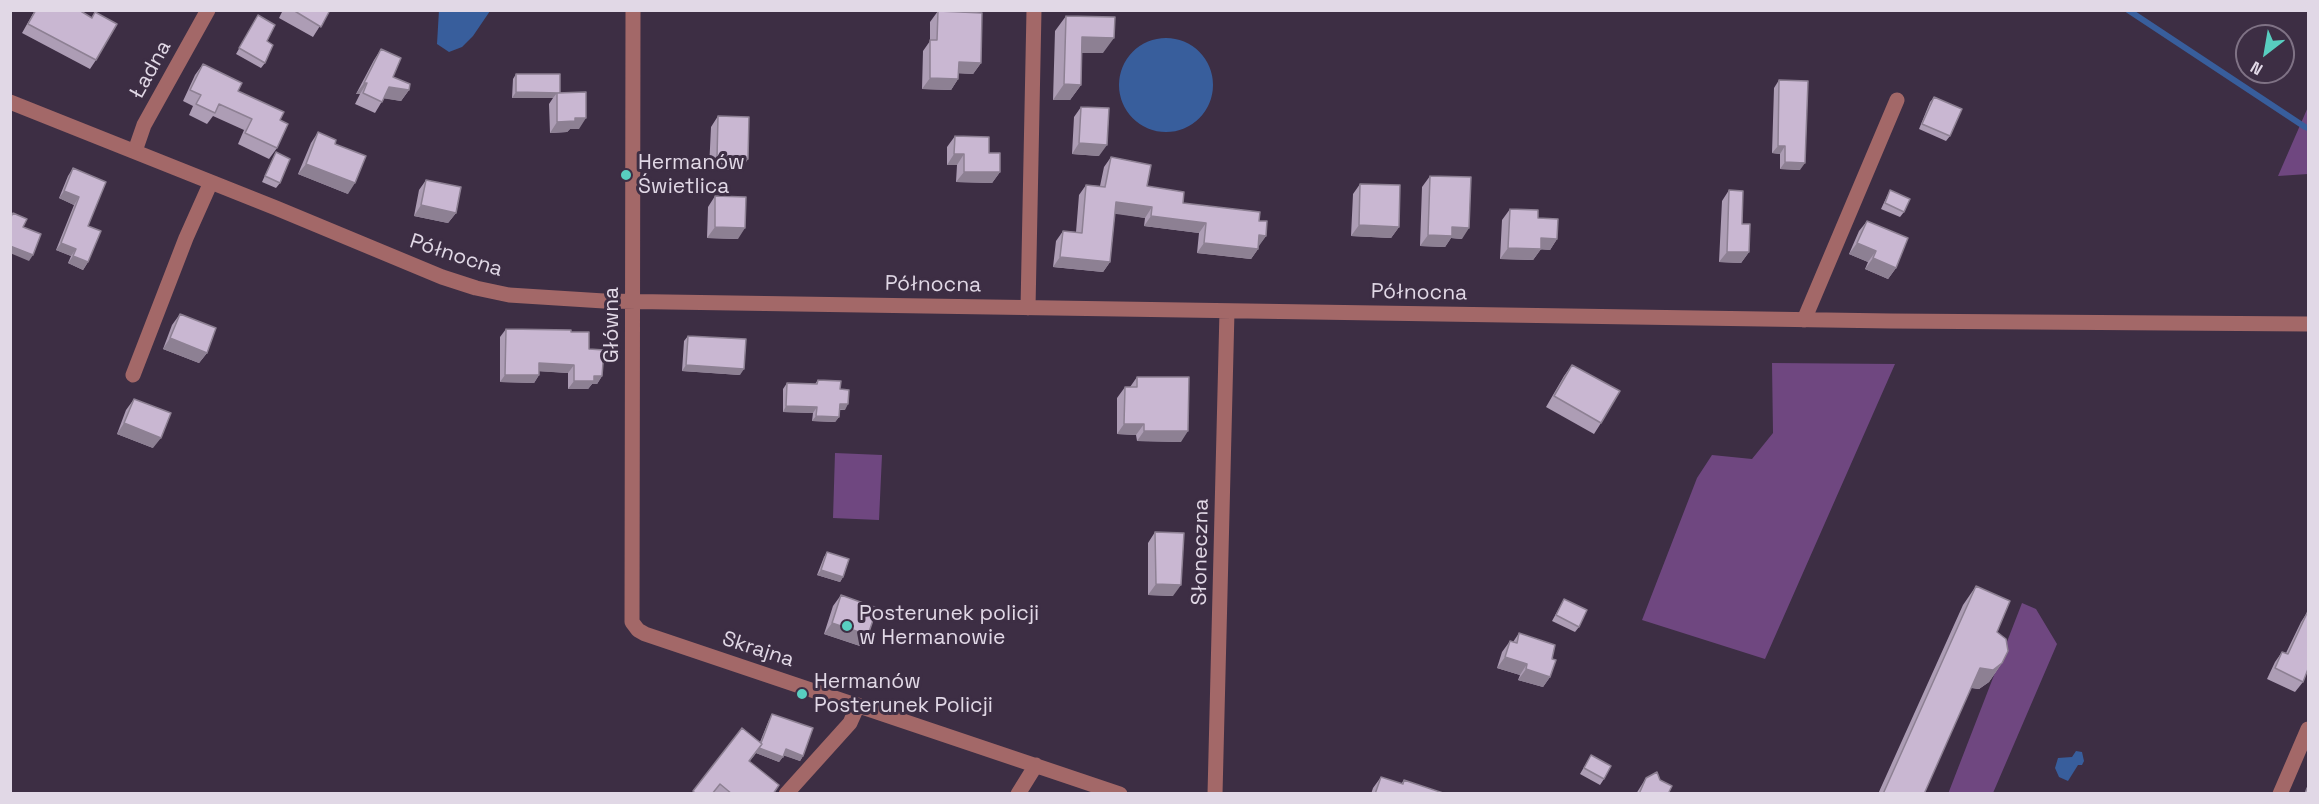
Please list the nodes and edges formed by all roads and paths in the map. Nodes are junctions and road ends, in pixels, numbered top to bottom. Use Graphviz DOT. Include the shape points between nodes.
graph roads {
  1 [pos="208,10"];
  2 [pos="633,10"];
  3 [pos="1034,10"];
  4 [pos="1897,100"];
  5 [pos="10,102"];
  6 [pos="135,151"];
  7 [pos="211,182"];
  8 [pos="633,302"];
  9 [pos="1028,308"];
  10 [pos="1227,311"];
  11 [pos="1804,320"];
  12 [pos="2308,324"];
  13 [pos="133,375"];
  14 [pos="645,634"];
  15 [pos="858,705"];
  16 [pos="2308,729"];
  17 [pos="1036,765"];
  18 [pos="786,794"];
  19 [pos="1018,794"];
  20 [pos="1120,794"];
  21 [pos="1215,794"];
  22 [pos="2280,794"];
  1 -- 6 [label="street, Ładna" via="144,125"];
  2 -- 8 [label="street, Główna"];
  3 -- 9 [label="street"];
  4 -- 11 [label="street"];
  5 -- 6 [label="street, Północna"];
  6 -- 7 [label="street, Północna"];
  7 -- 8 [label="street, Północna" via="476,288 509,295"];
  7 -- 13 [label="street"];
  8 -- 9 [label="street, Północna"];
  8 -- 14 [label="street, Główna" via="632,622"];
  9 -- 10 [label="street, Północna"];
  10 -- 11 [label="street, Północna"];
  10 -- 21 [label="street, Słoneczna"];
  11 -- 12 [label="street, Północna"];
  14 -- 15 [label="street, Skrajna"];
  15 -- 17 [label="street, Skrajna"];
  15 -- 18 [label="street" via="850,723"];
  16 -- 22 [label="street"];
  17 -- 19 [label="street"];
  17 -- 20 [label="street, Skrajna"];
}
